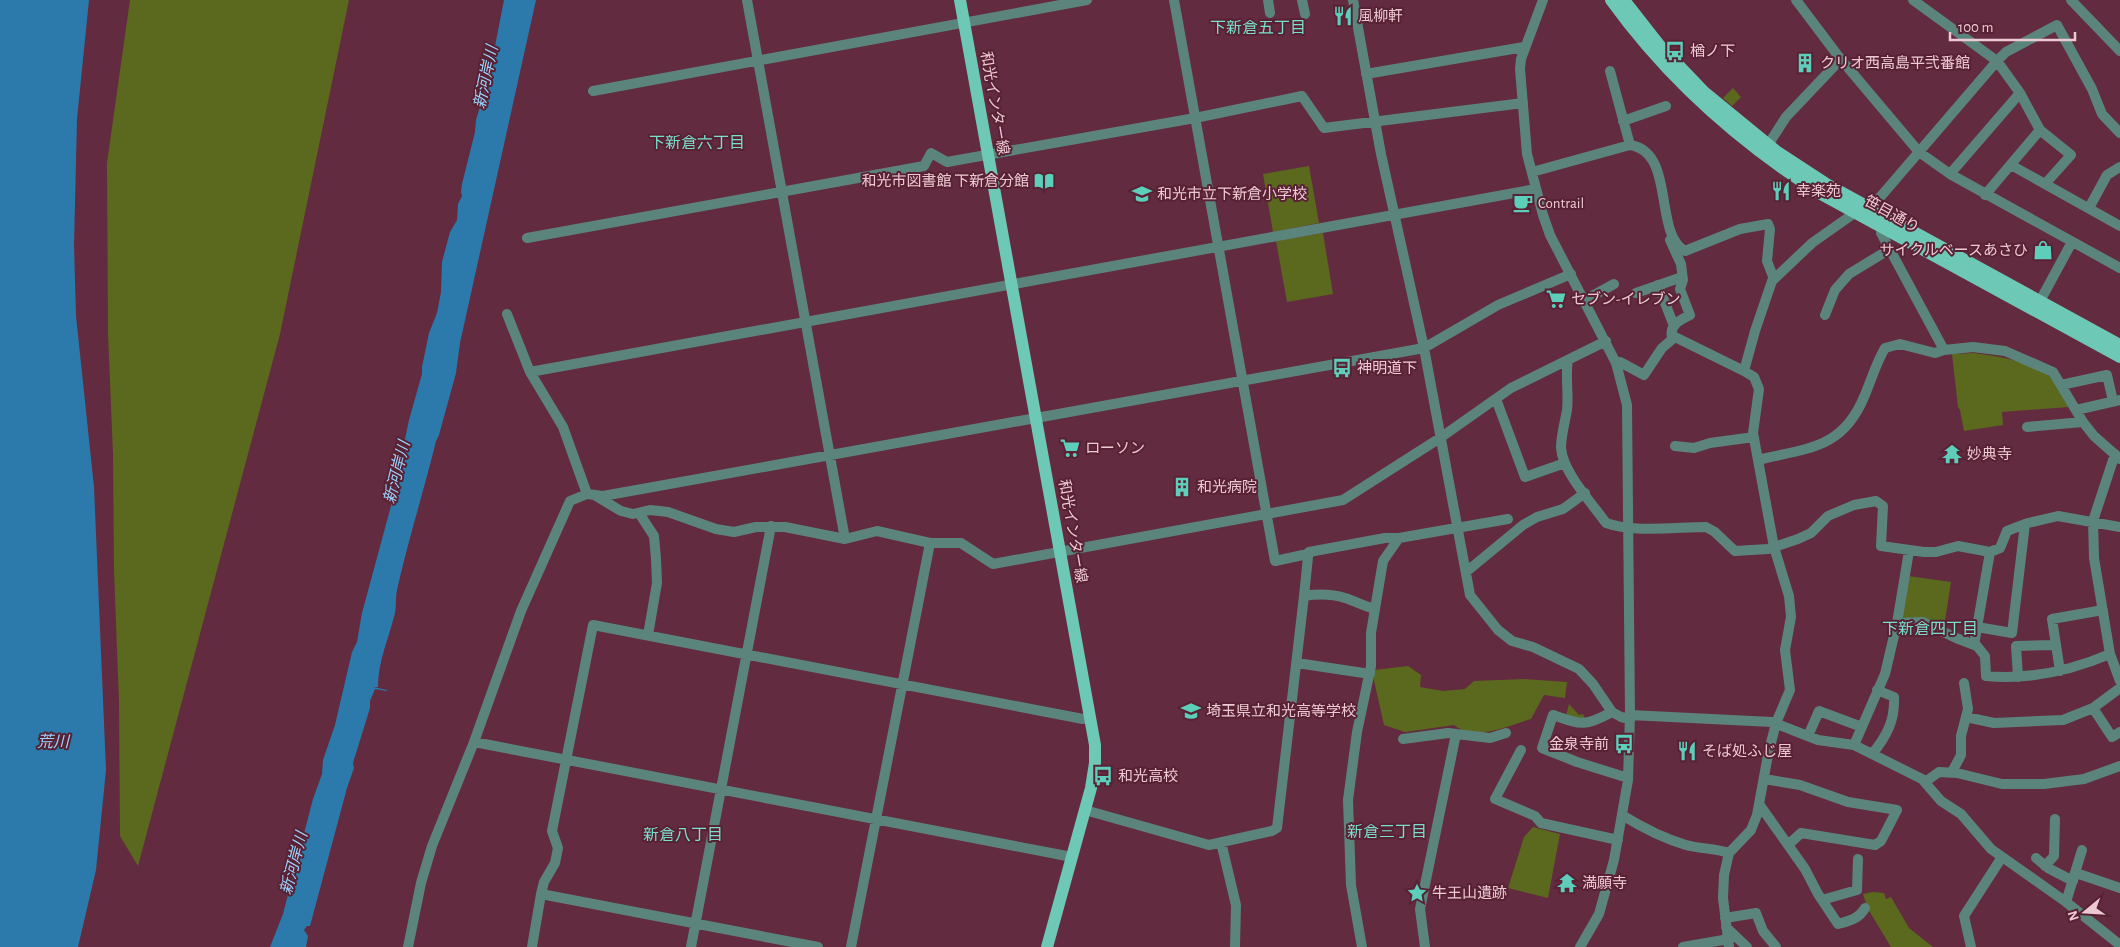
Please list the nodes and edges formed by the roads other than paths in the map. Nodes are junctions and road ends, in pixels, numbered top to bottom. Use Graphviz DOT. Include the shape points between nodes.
graph roads {
  1 [pos="747,0"];
  2 [pos="960,0"];
  3 [pos="1087,0"];
  4 [pos="1174,0"];
  5 [pos="1268,0"];
  6 [pos="1302,0"];
  7 [pos="1353,0"];
  8 [pos="1543,0"];
  9 [pos="1611,0"];
  10 [pos="1624,0"];
  11 [pos="1796,0"];
  12 [pos="1913,0"];
  13 [pos="2071,0"];
  14 [pos="1270,13"];
  15 [pos="1305,14"];
  16 [pos="965,23"];
  17 [pos="1524,47"];
  18 [pos="2120,50"];
  19 [pos="758,59"];
  20 [pos="1841,59"];
  21 [pos="1997,61"];
  22 [pos="1610,71"];
  23 [pos="1366,74"];
  24 [pos="593,91"];
  25 [pos="2020,93"];
  26 [pos="1523,103"];
  27 [pos="1666,106"];
  28 [pos="1195,118"];
  29 [pos="1623,120"];
  30 [pos="1375,122"];
  31 [pos="2040,130"];
  32 [pos="2120,133"];
  33 [pos="1768,145"];
  34 [pos="1630,146"];
  35 [pos="1919,152"];
  36 [pos="988,154"];
  37 [pos="2010,165"];
  38 [pos="2120,167"];
  39 [pos="1532,172"];
  40 [pos="1950,174"];
  41 [pos="2045,184"];
  42 [pos="1536,189"];
  43 [pos="781,191"];
  44 [pos="1985,194"];
  45 [pos="1664,204"];
  46 [pos="2088,208"];
  47 [pos="1870,209"];
  48 [pos="1856,212"];
  49 [pos="1395,214"];
  50 [pos="2120,226"];
  51 [pos="1884,228"];
  52 [pos="527,238"];
  53 [pos="2072,242"];
  54 [pos="1218,246"];
  55 [pos="1890,249"];
  56 [pos="2120,268"];
  57 [pos="1571,274"];
  58 [pos="1682,277"];
  59 [pos="1774,279"];
  60 [pos="1614,284"];
  61 [pos="1012,285"];
  62 [pos="1658,285"];
  63 [pos="1636,293"];
  64 [pos="1585,300"];
  65 [pos="2040,301"];
  66 [pos="507,314"];
  67 [pos="1825,315"];
  68 [pos="806,323"];
  69 [pos="1674,326"];
  70 [pos="1672,338"];
  71 [pos="1606,341"];
  72 [pos="2120,345"];
  73 [pos="1424,348"];
  74 [pos="1944,350"];
  75 [pos="2120,357"];
  76 [pos="1568,360"];
  77 [pos="1616,363"];
  78 [pos="1744,370"];
  79 [pos="530,372"];
  80 [pos="1243,381"];
  81 [pos="2061,385"];
  82 [pos="1496,399"];
  83 [pos="2116,400"];
  84 [pos="2076,410"];
  85 [pos="1036,418"];
  86 [pos="2083,422"];
  87 [pos="2027,427"];
  88 [pos="1754,437"];
  89 [pos="1440,438"];
  90 [pos="1675,446"];
  91 [pos="830,455"];
  92 [pos="2118,457"];
  93 [pos="1758,460"];
  94 [pos="1564,463"];
  95 [pos="1585,493"];
  96 [pos="591,495"];
  97 [pos="638,512"];
  98 [pos="1267,514"];
  99 [pos="1508,519"];
  100 [pos="2093,521"];
  101 [pos="2025,524"];
  102 [pos="771,526"];
  103 [pos="2120,527"];
  104 [pos="1457,528"];
  105 [pos="1628,528"];
  106 [pos="1399,538"];
  107 [pos="845,539"];
  108 [pos="930,543"];
  109 [pos="1774,547"];
  110 [pos="1060,551"];
  111 [pos="1909,551"];
  112 [pos="1990,552"];
  113 [pos="1306,555"];
  114 [pos="1466,572"];
  115 [pos="1304,596"];
  116 [pos="1375,609"];
  117 [pos="2103,610"];
  118 [pos="1897,623"];
  119 [pos="1977,628"];
  120 [pos="648,635"];
  121 [pos="1974,644"];
  122 [pos="2056,645"];
  123 [pos="748,654"];
  124 [pos="2110,654"];
  125 [pos="1297,663"];
  126 [pos="2060,671"];
  127 [pos="1370,674"];
  128 [pos="2018,677"];
  129 [pos="2120,681"];
  130 [pos="1964,683"];
  131 [pos="903,684"];
  132 [pos="2120,688"];
  133 [pos="1877,690"];
  134 [pos="2093,708"];
  135 [pos="1612,712"];
  136 [pos="1630,717"];
  137 [pos="1966,717"];
  138 [pos="1090,718"];
  139 [pos="1776,723"];
  140 [pos="1862,727"];
  141 [pos="2120,732"];
  142 [pos="1506,733"];
  143 [pos="1456,734"];
  144 [pos="1808,736"];
  145 [pos="1402,739"];
  146 [pos="474,742"];
  147 [pos="1854,745"];
  148 [pos="1521,750"];
  149 [pos="1872,754"];
  150 [pos="566,759"];
  151 [pos="2120,766"];
  152 [pos="1952,772"];
  153 [pos="1628,778"];
  154 [pos="1764,778"];
  155 [pos="1925,782"];
  156 [pos="722,789"];
  157 [pos="1759,804"];
  158 [pos="1085,810"];
  159 [pos="1622,815"];
  160 [pos="2055,818"];
  161 [pos="877,819"];
  162 [pos="1618,840"];
  163 [pos="1221,842"];
  164 [pos="1788,845"];
  165 [pos="2082,850"];
  166 [pos="1728,853"];
  167 [pos="1072,857"];
  168 [pos="2002,857"];
  169 [pos="2036,858"];
  170 [pos="1858,859"];
  171 [pos="2045,866"];
  172 [pos="2074,877"];
  173 [pos="2120,888"];
  174 [pos="541,894"];
  175 [pos="1822,900"];
  176 [pos="2066,902"];
  177 [pos="1865,908"];
  178 [pos="1726,922"];
  179 [pos="695,924"];
  180 [pos="1729,943"];
  181 [pos="2119,943"];
  182 [pos="408,947"];
  183 [pos="532,947"];
  184 [pos="691,947"];
  185 [pos="818,947"];
  186 [pos="851,947"];
  187 [pos="1047,947"];
  188 [pos="1234,947"];
  189 [pos="1362,947"];
  190 [pos="1425,947"];
  191 [pos="1580,947"];
  192 [pos="1683,947"];
  193 [pos="1747,947"];
  194 [pos="1776,947"];
  195 [pos="1971,947"];
  1 -- 19 [label="street"];
  2 -- 16 [label="main road, 和光インター線"];
  3 -- 16 [label="street"];
  4 -- 28 [label="street"];
  5 -- 14 [label="street"];
  6 -- 15 [label="street"];
  7 -- 23 [label="street"];
  8 -- 17 [label="street"];
  9 -- 48 [label="main road, 笹目通り" via="1652,52 1716,117 1774,163 1821,194"];
  10 -- 33 [label="main road, 笹目通り" via="1655,40 1704,92"];
  11 -- 20 [label="street"];
  12 -- 21 [label="street"];
  13 -- 18 [label="street"];
  16 -- 19 [label="street"];
  16 -- 36 [label="main road, 和光インター線"];
  17 -- 23 [label="street"];
  17 -- 26 [label="street" via="1520,69"];
  19 -- 24 [label="street"];
  19 -- 43 [label="street"];
  20 -- 33 [label="street" via="1786,117"];
  20 -- 35 [label="street"];
  21 -- 25 [label="street"];
  21 -- 32 [label="street" via="2006,52 2057,25 2102,114"];
  21 -- 35 [label="street"];
  22 -- 29 [label="street"];
  23 -- 30 [label="street"];
  25 -- 31 [label="street"];
  25 -- 40 [label="street"];
  26 -- 30 [label="street"];
  26 -- 39 [label="street" via="1525,140"];
  27 -- 29 [label="street"];
  28 -- 30 [label="street" via="1302,96 1324,128"];
  28 -- 36 [label="street"];
  28 -- 54 [label="street"];
  29 -- 34 [label="street"];
  30 -- 49 [label="street"];
  31 -- 37 [label="street"];
  31 -- 41 [label="street" via="2071,155"];
  33 -- 47 [label="main road, 笹目通り"];
  34 -- 39 [label="street"];
  34 -- 45 [label="street" via="1635,146 1655,163"];
  35 -- 40 [label="street"];
  35 -- 47 [label="street"];
  36 -- 43 [label="street" via="947,162 931,153 924,166"];
  36 -- 61 [label="main road, 和光インター線"];
  37 -- 41 [label="street"];
  37 -- 44 [label="street"];
  38 -- 46 [label="street" via="2106,175"];
  39 -- 42 [label="street"];
  40 -- 44 [label="street"];
  41 -- 46 [label="street"];
  42 -- 49 [label="street"];
  42 -- 57 [label="street" via="1550,235"];
  43 -- 52 [label="street"];
  43 -- 68 [label="street"];
  44 -- 53 [label="street"];
  45 -- 58 [label="street" via="1663,220 1681,264"];
  45 -- 59 [label="street" via="1670,227 1680,248 1685,250 1740,229 1768,224 1767,261"];
  46 -- 50 [label="street"];
  47 -- 65 [label="main road, 笹目通り"];
  48 -- 51 [label="main road, 笹目通り"];
  48 -- 59 [label="street" via="1812,243"];
  49 -- 54 [label="street"];
  49 -- 73 [label="street"];
  51 -- 55 [label="street" via="1881,233"];
  51 -- 75 [label="main road, 笹目通り"];
  53 -- 56 [label="street"];
  53 -- 65 [label="street"];
  54 -- 61 [label="street"];
  54 -- 80 [label="street"];
  55 -- 67 [label="street" via="1849,274 1835,290"];
  55 -- 74 [label="street"];
  57 -- 64 [label="street"];
  57 -- 73 [label="street" via="1498,305"];
  58 -- 62 [label="street"];
  58 -- 69 [label="street" via="1680,289 1690,314"];
  59 -- 78 [label="street" via="1754,331"];
  60 -- 64 [label="street"];
  61 -- 68 [label="street"];
  61 -- 85 [label="main road, 和光インター線"];
  62 -- 63 [label="street"];
  62 -- 69 [label="street"];
  64 -- 71 [label="street"];
  65 -- 72 [label="main road, 笹目通り"];
  66 -- 79 [label="street"];
  68 -- 79 [label="street"];
  68 -- 91 [label="street"];
  69 -- 70 [label="street"];
  70 -- 77 [label="street" via="1644,375"];
  70 -- 78 [label="street"];
  71 -- 76 [label="street"];
  71 -- 77 [label="street"];
  73 -- 80 [label="street"];
  73 -- 89 [label="street"];
  74 -- 81 [label="street" via="1973,347 2005,351 2053,372"];
  74 -- 93 [label="street" via="1935,353 1900,344 1886,348 1858,410 1829,442 1802,452"];
  76 -- 82 [label="street" via="1518,384"];
  76 -- 94 [label="street" via="1562,448"];
  77 -- 105 [label="street" via="1626,405"];
  78 -- 88 [label="street" via="1754,377 1759,389"];
  79 -- 96 [label="street" via="563,427"];
  80 -- 85 [label="street"];
  80 -- 98 [label="street"];
  81 -- 83 [label="street" via="2107,375"];
  81 -- 84 [label="street"];
  82 -- 89 [label="street"];
  82 -- 94 [label="street" via="1525,477"];
  83 -- 84 [label="street"];
  84 -- 86 [label="street"];
  85 -- 91 [label="street"];
  85 -- 110 [label="main road, 和光インター線"];
  86 -- 87 [label="street"];
  86 -- 92 [label="street"];
  88 -- 90 [label="street" via="1694,448"];
  88 -- 93 [label="street"];
  89 -- 98 [label="street" via="1342,500"];
  89 -- 104 [label="street"];
  91 -- 96 [label="street" via="603,496"];
  91 -- 107 [label="street"];
  92 -- 100 [label="street"];
  93 -- 109 [label="street"];
  94 -- 95 [label="street"];
  95 -- 105 [label="street" via="1606,523"];
  95 -- 114 [label="street" via="1564,509 1531,520"];
  96 -- 97 [label="street" via="621,511"];
  96 -- 146 [label="street" via="570,501 521,611"];
  97 -- 102 [label="street" via="668,512 734,532"];
  97 -- 120 [label="street" via="654,536 656,558 657,583"];
  98 -- 110 [label="street"];
  98 -- 113 [label="street" via="1275,560"];
  99 -- 104 [label="street"];
  100 -- 101 [label="street" via="2058,516"];
  100 -- 103 [label="street"];
  100 -- 117 [label="street" via="2094,558"];
  101 -- 112 [label="street" via="2007,531 2000,548"];
  101 -- 119 [label="street" via="2012,632"];
  102 -- 107 [label="street"];
  102 -- 123 [label="street"];
  104 -- 106 [label="street"];
  104 -- 114 [label="street"];
  105 -- 109 [label="street" via="1706,527 1735,551"];
  105 -- 136 [label="street"];
  106 -- 113 [label="street" via="1385,538"];
  106 -- 116 [label="street" via="1383,561"];
  107 -- 108 [label="street" via="877,531"];
  108 -- 110 [label="street" via="961,543 993,564"];
  108 -- 131 [label="street"];
  109 -- 111 [label="street" via="1811,533 1828,516 1854,505 1876,501 1883,506 1881,546"];
  109 -- 139 [label="street" via="1789,596 1791,617 1786,650 1790,690"];
  110 -- 138 [label="main road, 和光インター線"];
  111 -- 112 [label="street" via="1936,552 1958,546"];
  111 -- 118 [label="street"];
  112 -- 119 [label="street"];
  113 -- 115 [label="street"];
  114 -- 135 [label="street" via="1470,595 1498,630 1512,641 1533,647 1579,669"];
  115 -- 116 [label="street" via="1317,594 1345,598"];
  115 -- 125 [label="street"];
  116 -- 127 [label="street"];
  117 -- 122 [label="street" via="2052,619"];
  117 -- 124 [label="street"];
  118 -- 121 [label="street" via="1923,622"];
  118 -- 133 [label="street" via="1885,674"];
  119 -- 121 [label="street"];
  120 -- 123 [label="street"];
  120 -- 150 [label="street" via="593,625"];
  121 -- 128 [label="street" via="1984,656 1986,676"];
  122 -- 126 [label="street"];
  122 -- 128 [label="street" via="2016,646"];
  123 -- 131 [label="street"];
  123 -- 156 [label="street"];
  124 -- 126 [label="street"];
  124 -- 129 [label="street"];
  125 -- 127 [label="street"];
  125 -- 163 [label="street" via="1278,828"];
  126 -- 128 [label="street"];
  127 -- 189 [label="street" via="1357,732 1348,800 1351,885"];
  130 -- 137 [label="street"];
  131 -- 138 [label="street"];
  131 -- 161 [label="street"];
  132 -- 134 [label="street"];
  133 -- 140 [label="street"];
  133 -- 149 [label="street" via="1894,697 1895,713 1885,738"];
  134 -- 137 [label="street" via="2064,720 1994,723"];
  134 -- 141 [label="street" via="2112,737"];
  135 -- 136 [label="street"];
  135 -- 153 [label="street" via="1581,724 1553,715 1542,748"];
  136 -- 139 [label="street" via="1702,717"];
  136 -- 153 [label="street"];
  137 -- 152 [label="street" via="1961,754"];
  138 -- 158 [label="main road, 和光インター線" via="1095,764"];
  139 -- 144 [label="street"];
  139 -- 154 [label="street"];
  140 -- 144 [label="street" via="1820,710"];
  140 -- 147 [label="street"];
  142 -- 143 [label="street" via="1490,738"];
  143 -- 145 [label="street"];
  143 -- 190 [label="street" via="1420,909"];
  144 -- 147 [label="street"];
  146 -- 150 [label="street"];
  146 -- 182 [label="street" via="432,846"];
  147 -- 149 [label="street"];
  148 -- 162 [label="street" via="1494,799 1535,816 1542,823"];
  149 -- 155 [label="street"];
  150 -- 156 [label="street"];
  150 -- 174 [label="street" via="552,831 558,848"];
  151 -- 152 [label="street" via="2084,779 2030,784 2002,784"];
  152 -- 155 [label="street" via="1939,772"];
  153 -- 159 [label="street"];
  154 -- 157 [label="street"];
  154 -- 164 [label="street" via="1848,802 1897,810 1881,841 1874,845 1801,834"];
  155 -- 168 [label="street"];
  156 -- 161 [label="street"];
  156 -- 179 [label="street"];
  157 -- 164 [label="street"];
  157 -- 166 [label="street" via="1751,830"];
  158 -- 163 [label="street" via="1209,845"];
  158 -- 167 [label="main road, 和光インター線"];
  159 -- 162 [label="street"];
  159 -- 166 [label="street" via="1658,836 1688,846"];
  160 -- 171 [label="street" via="2054,856"];
  161 -- 167 [label="street"];
  161 -- 186 [label="street"];
  162 -- 191 [label="street" via="1599,914"];
  163 -- 188 [label="street" via="1236,905"];
  164 -- 175 [label="street"];
  165 -- 172 [label="street"];
  166 -- 178 [label="street" via="1723,882"];
  167 -- 187 [label="main road, 和光インター線"];
  168 -- 176 [label="street"];
  168 -- 195 [label="street" via="1964,916"];
  169 -- 171 [label="street"];
  170 -- 175 [label="street" via="1857,890"];
  171 -- 172 [label="street"];
  172 -- 173 [label="street"];
  172 -- 176 [label="street"];
  174 -- 179 [label="street"];
  174 -- 183 [label="street"];
  175 -- 177 [label="street" via="1838,924 1861,915"];
  176 -- 181 [label="street"];
  178 -- 180 [label="street"];
  178 -- 193 [label="street"];
  178 -- 194 [label="street" via="1756,913 1763,931"];
  179 -- 184 [label="street"];
  179 -- 185 [label="street"];
  180 -- 192 [label="street"];
}
